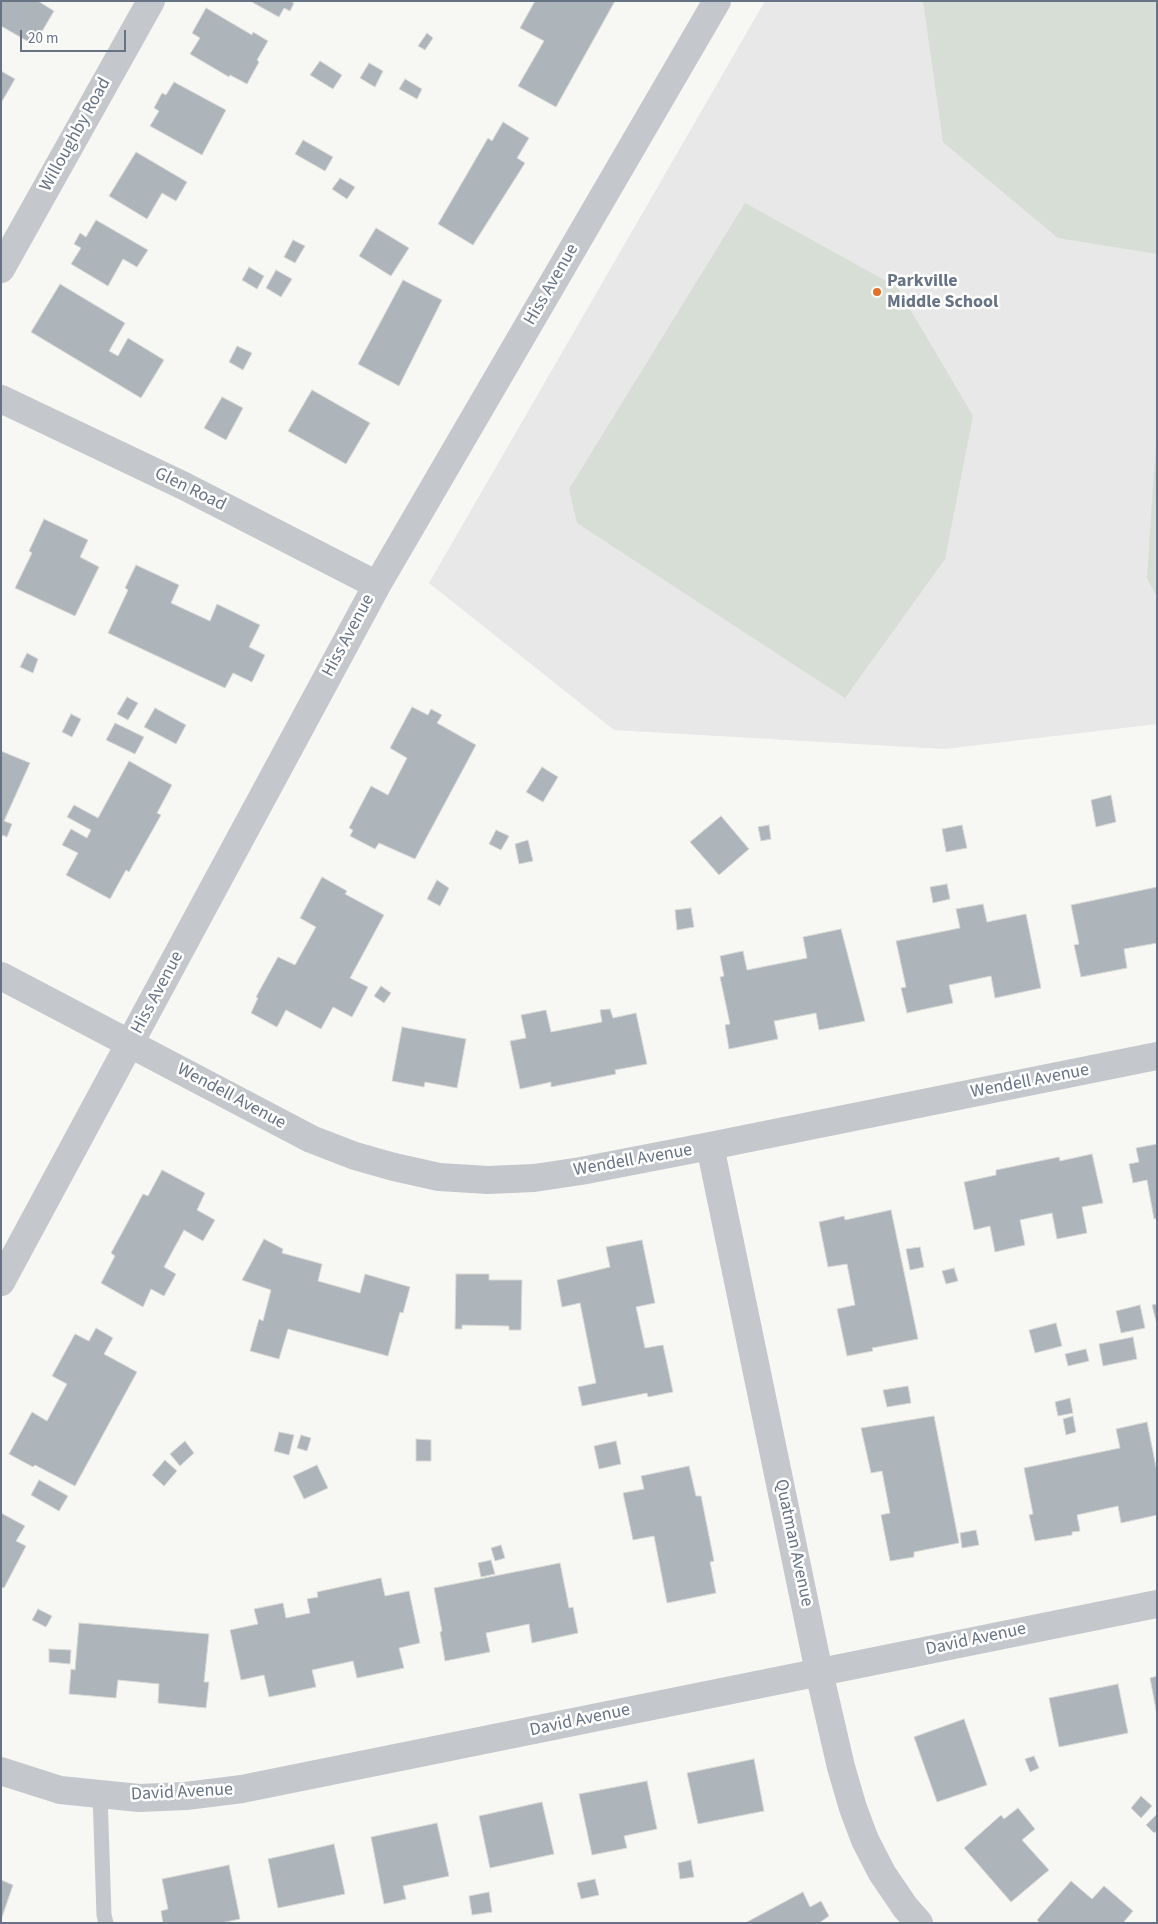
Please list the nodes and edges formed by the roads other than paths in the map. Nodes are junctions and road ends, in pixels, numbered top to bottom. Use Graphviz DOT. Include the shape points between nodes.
graph roads {
  1 [pos="151,1"];
  2 [pos="717,1"];
  3 [pos="1,269"];
  4 [pos="1,399"];
  5 [pos="377,585"];
  6 [pos="1,976"];
  7 [pos="130,1044"];
  8 [pos="1157,1056"];
  9 [pos="710,1146"];
  10 [pos="1,1282"];
  11 [pos="1157,1604"];
  12 [pos="820,1672"];
  13 [pos="1,1771"];
  14 [pos="100,1794"];
  15 [pos="106,1923"];
  16 [pos="919,1923"];
  1 -- 3 [label="street, Willoughby Road"];
  2 -- 5 [label="street, Hiss Avenue"];
  4 -- 5 [label="street, Glen Road" via="184,486"];
  5 -- 7 [label="street, Hiss Avenue"];
  6 -- 7 [label="street, Wendell Avenue"];
  7 -- 9 [label="street, Wendell Avenue" via="311,1139 363,1158 438,1177 534,1178"];
  7 -- 10 [label="street, Hiss Avenue"];
  8 -- 9 [label="street, Wendell Avenue"];
  9 -- 12 [label="street, Quatman Avenue"];
  11 -- 12 [label="street, David Avenue"];
  12 -- 14 [label="street, David Avenue" via="242,1790 139,1798"];
  12 -- 16 [label="street, Quatman Avenue" via="841,1766 865,1840 882,1873"];
  13 -- 14 [label="street, David Avenue" via="60,1790"];
  14 -- 15 [label="lane"];
}
